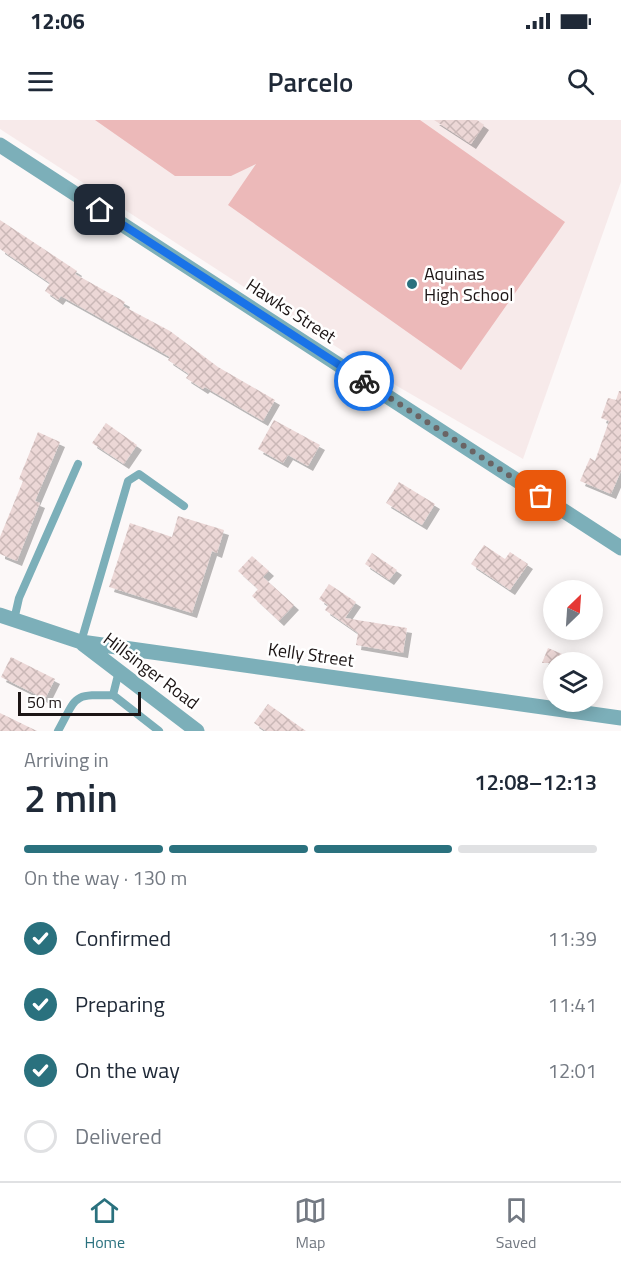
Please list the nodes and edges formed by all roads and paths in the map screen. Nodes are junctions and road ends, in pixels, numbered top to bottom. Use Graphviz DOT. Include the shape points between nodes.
graph roads {
  1 [pos="0,145"];
  2 [pos="78,464"];
  3 [pos="184,506"];
  4 [pos="621,548"];
  5 [pos="7,618"];
  6 [pos="81,642"];
  7 [pos="119,671"];
  8 [pos="113,695"];
  9 [pos="621,718"];
  10 [pos="58,731"];
  11 [pos="159,731"];
  12 [pos="197,731"];
  1 -- 4 [label="street, Hawks Street"];
  2 -- 5 [label="lane"];
  3 -- 6 [label="lane" via="139,474 128,481"];
  5 -- 6 [label="street, Kelly Street"];
  6 -- 7 [label="street, Hillsinger Road"];
  6 -- 9 [label="street, Kelly Street"];
  7 -- 8 [label="lane"];
  7 -- 12 [label="street, Hillsinger Road"];
  8 -- 10 [label="lane" via="83,695 75,701"];
  8 -- 11 [label="lane"];
}
